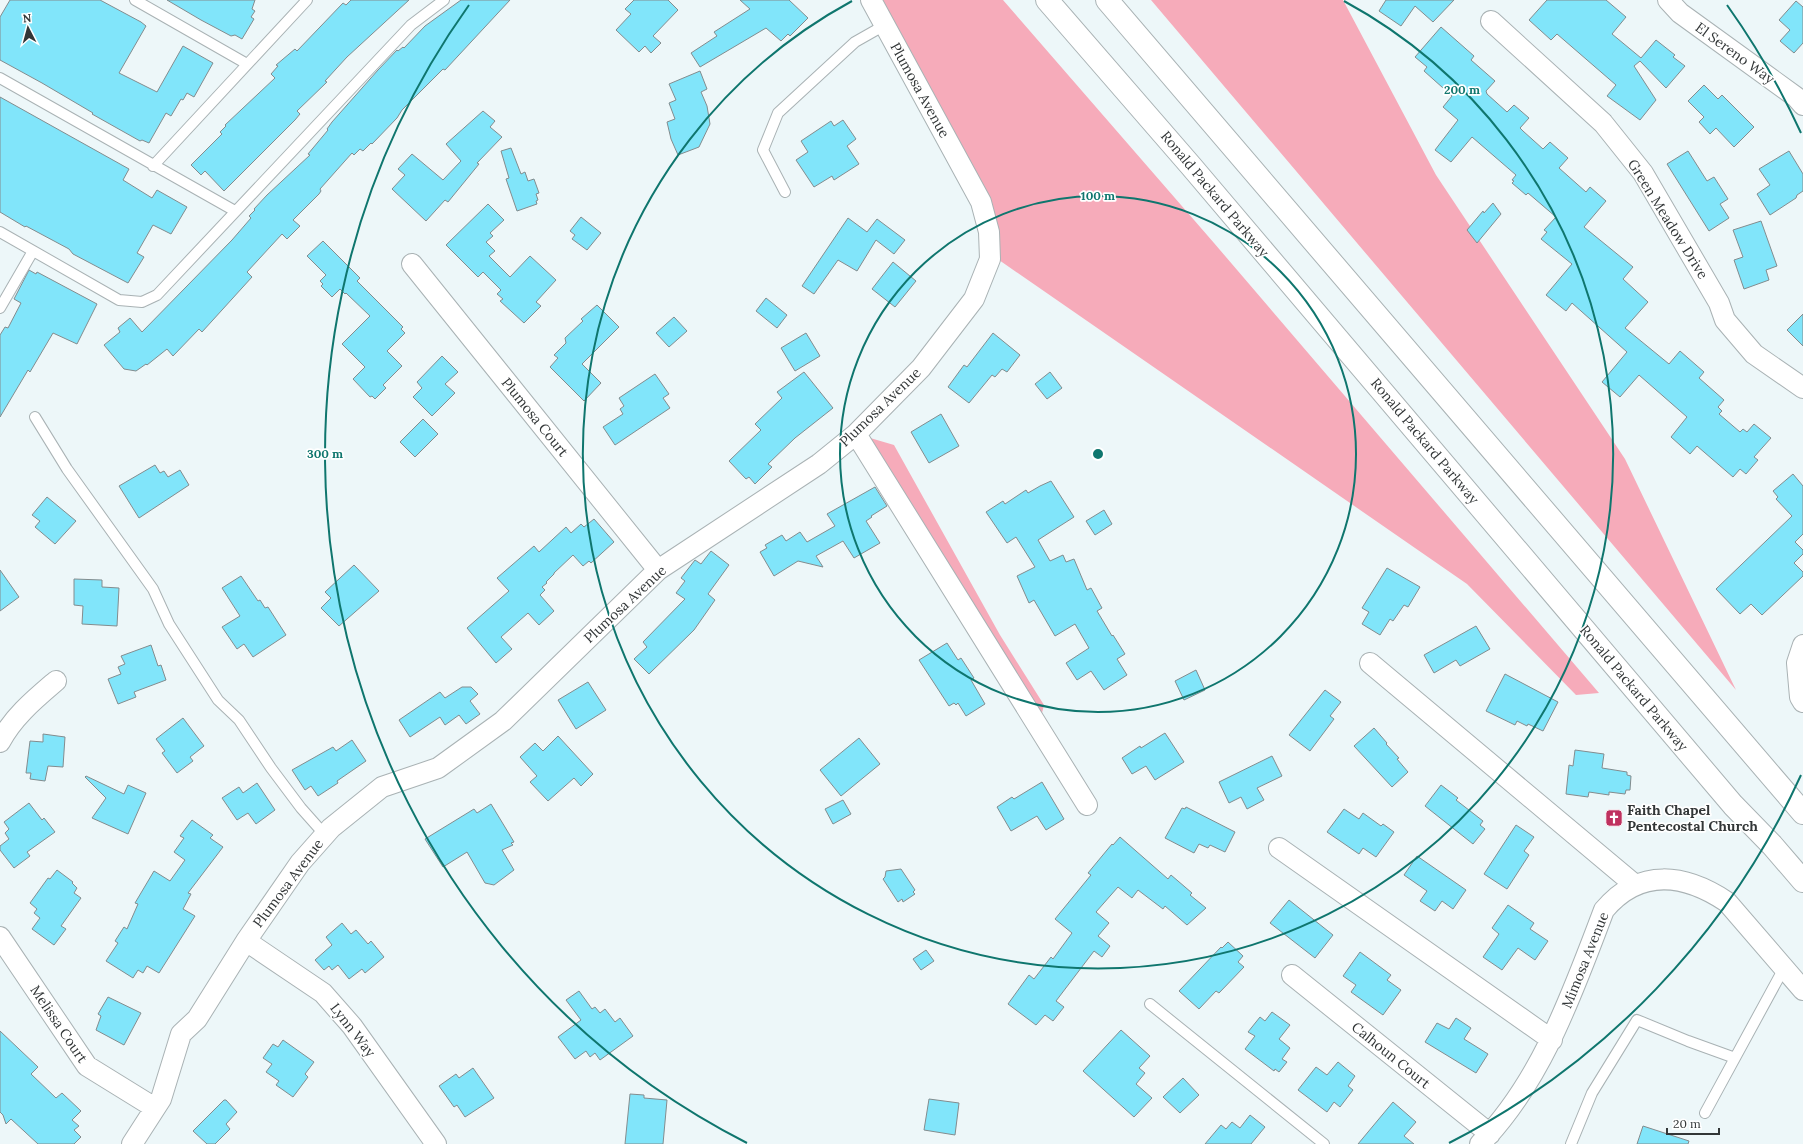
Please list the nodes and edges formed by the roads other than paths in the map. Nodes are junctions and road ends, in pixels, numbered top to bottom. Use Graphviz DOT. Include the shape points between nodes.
graph roads {
  1 [pos="135,0"];
  2 [pos="307,0"];
  3 [pos="444,0"];
  4 [pos="871,0"];
  5 [pos="1048,0"];
  6 [pos="1107,0"];
  7 [pos="1668,0"];
  8 [pos="1491,21"];
  9 [pos="885,25"];
  10 [pos="247,64"];
  11 [pos="0,78"];
  12 [pos="1803,105"];
  13 [pos="153,166"];
  14 [pos="785,192"];
  15 [pos="235,211"];
  16 [pos="0,232"];
  17 [pos="33,251"];
  18 [pos="412,264"];
  19 [pos="0,308"];
  20 [pos="1803,388"];
  21 [pos="35,417"];
  22 [pos="856,434"];
  23 [pos="658,570"];
  24 [pos="1803,645"];
  25 [pos="1370,662"];
  26 [pos="56,681"];
  27 [pos="1803,702"];
  28 [pos="0,742"];
  29 [pos="1087,804"];
  30 [pos="1803,813"];
  31 [pos="325,835"];
  32 [pos="1279,848"];
  33 [pos="1803,881"];
  34 [pos="1635,885"];
  35 [pos="0,937"];
  36 [pos="246,941"];
  37 [pos="1784,968"];
  38 [pos="1292,975"];
  39 [pos="1803,990"];
  40 [pos="1150,1004"];
  41 [pos="1552,1040"];
  42 [pos="1735,1058"];
  43 [pos="155,1108"];
  44 [pos="1705,1113"];
  45 [pos="1485,1139"];
  46 [pos="132,1144"];
  47 [pos="436,1144"];
  48 [pos="1324,1144"];
  49 [pos="1571,1144"];
  1 -- 10 [label="lane"];
  2 -- 10 [label="lane"];
  3 -- 15 [label="lane" via="411,25"];
  4 -- 9 [label="street, Plumosa Avenue"];
  5 -- 33 [label="highway, Ronald Packard Parkway" via="1733,805"];
  6 -- 30 [label="highway"];
  7 -- 12 [label="street, El Sereno Way" via="1680,13 1796,97"];
  8 -- 20 [label="street, Green Meadow Drive" via="1603,123 1643,173 1719,303 1725,320 1754,354"];
  9 -- 14 [label="lane" via="855,42 778,113 763,150"];
  9 -- 22 [label="street, Plumosa Avenue" via="981,202 989,232 990,259 974,299 921,368"];
  10 -- 13 [label="lane"];
  11 -- 13 [label="lane"];
  13 -- 15 [label="lane"];
  15 -- 17 [label="lane" via="157,295 142,302 119,300"];
  16 -- 17 [label="lane"];
  17 -- 19 [label="lane"];
  18 -- 23 [label="street, Plumosa Court"];
  21 -- 31 [label="lane" via="67,469 153,589 169,624 218,700 239,720 275,774"];
  22 -- 23 [label="street, Plumosa Avenue" via="818,464"];
  22 -- 29 [label="street"];
  23 -- 31 [label="street, Plumosa Avenue" via="503,721 438,768 382,787"];
  24 -- 27 [label="street" via="1797,663 1800,697"];
  25 -- 34 [label="street"];
  26 -- 28 [label="street" via="24,710"];
  31 -- 36 [label="street, Plumosa Avenue" via="300,863"];
  32 -- 41 [label="street"];
  34 -- 37 [label="street, Mimosa Avenue" via="1654,879 1675,879 1712,892 1727,902"];
  34 -- 41 [label="street, Mimosa Avenue" via="1614,898 1604,910"];
  35 -- 43 [label="street, Melissa Court" via="87,1066"];
  36 -- 43 [label="street, Plumosa Avenue" via="197,1019 181,1034 161,1099"];
  36 -- 47 [label="street, Lynn Way" via="323,993 352,1026"];
  37 -- 39 [label="street, Mimosa Avenue"];
  37 -- 42 [label="lane"];
  38 -- 45 [label="street, Calhoun Court"];
  40 -- 48 [label="lane"];
  41 -- 45 [label="street, Mimosa Avenue" via="1508,1113"];
  42 -- 44 [label="lane"];
  42 -- 49 [label="lane" via="1637,1020 1592,1093"];
  43 -- 46 [label="street, Plumosa Avenue"];
}
